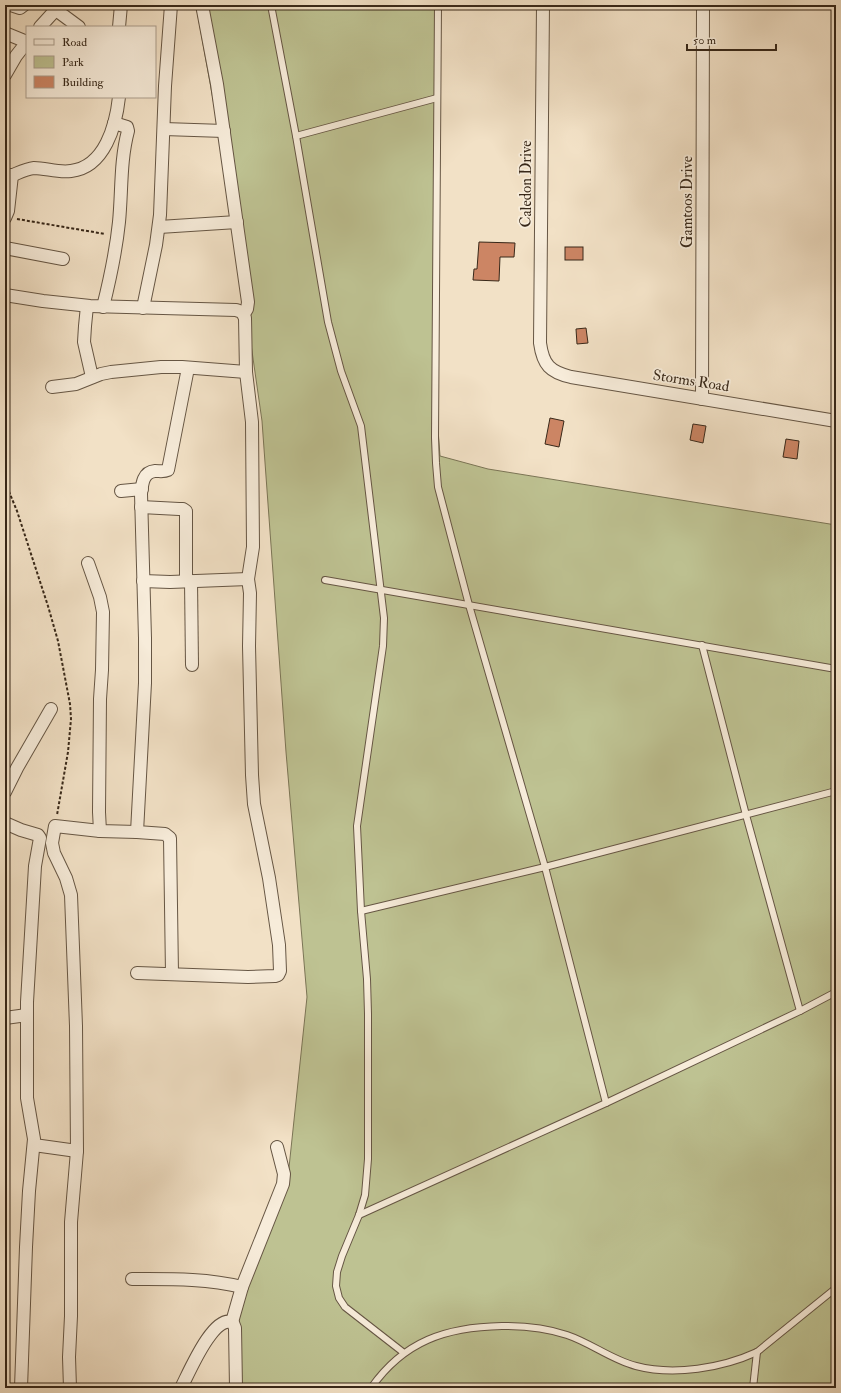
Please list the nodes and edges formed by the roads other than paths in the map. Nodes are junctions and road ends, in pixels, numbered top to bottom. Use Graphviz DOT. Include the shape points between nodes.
graph roads {
  1 [pos="11,5"];
  2 [pos="24,5"];
  3 [pos="121,5"];
  4 [pos="171,5"];
  5 [pos="202,5"];
  6 [pos="271,5"];
  7 [pos="438,5"];
  8 [pos="543,5"];
  9 [pos="704,5"];
  10 [pos="58,7"];
  11 [pos="41,26"];
  12 [pos="78,26"];
  13 [pos="119,26"];
  14 [pos="5,33"];
  15 [pos="26,42"];
  16 [pos="26,43"];
  17 [pos="5,75"];
  18 [pos="119,98"];
  19 [pos="437,98"];
  20 [pos="114,123"];
  21 [pos="164,128"];
  22 [pos="224,131"];
  23 [pos="296,136"];
  24 [pos="9,177"];
  25 [pos="6,217"];
  26 [pos="237,222"];
  27 [pos="159,227"];
  28 [pos="5,248"];
  29 [pos="63,259"];
  30 [pos="5,295"];
  31 [pos="87,306"];
  32 [pos="103,307"];
  33 [pos="143,308"];
  34 [pos="244,314"];
  35 [pos="545,362"];
  36 [pos="188,368"];
  37 [pos="246,372"];
  38 [pos="92,377"];
  39 [pos="52,388"];
  40 [pos="702,399"];
  41 [pos="836,421"];
  42 [pos="142,489"];
  43 [pos="121,491"];
  44 [pos="141,507"];
  45 [pos="88,563"];
  46 [pos="248,579"];
  47 [pos="325,580"];
  48 [pos="144,581"];
  49 [pos="189,581"];
  50 [pos="381,590"];
  51 [pos="470,606"];
  52 [pos="702,645"];
  53 [pos="192,666"];
  54 [pos="836,669"];
  55 [pos="51,709"];
  56 [pos="836,791"];
  57 [pos="5,792"];
  58 [pos="746,815"];
  59 [pos="5,823"];
  60 [pos="100,831"];
  61 [pos="137,832"];
  62 [pos="544,867"];
  63 [pos="361,911"];
  64 [pos="137,973"];
  65 [pos="172,974"];
  66 [pos="836,992"];
  67 [pos="800,1011"];
  68 [pos="26,1015"];
  69 [pos="5,1018"];
  70 [pos="606,1103"];
  71 [pos="34,1146"];
  72 [pos="277,1147"];
  73 [pos="76,1151"];
  74 [pos="359,1215"];
  75 [pos="132,1279"];
  76 [pos="242,1287"];
  77 [pos="836,1288"];
  78 [pos="232,1322"];
  79 [pos="757,1352"];
  80 [pos="404,1353"];
  81 [pos="21,1388"];
  82 [pos="70,1388"];
  83 [pos="181,1388"];
  84 [pos="236,1388"];
  85 [pos="371,1388"];
  86 [pos="753,1388"];
  1 -- 2 [label="street" via="20,8"];
  3 -- 13 [label="street"];
  4 -- 21 [label="street"];
  5 -- 22 [label="street"];
  6 -- 23 [label="lane"];
  7 -- 19 [label="lane"];
  8 -- 35 [label="street, Caledon Drive" via="540,343"];
  9 -- 40 [label="street, Gamtoos Drive"];
  10 -- 11 [label="street"];
  10 -- 12 [label="street"];
  14 -- 15 [label="street"];
  16 -- 17 [label="street"];
  18 -- 20 [label="street"];
  19 -- 23 [label="lane"];
  19 -- 51 [label="lane" via="436,463 438,487"];
  20 -- 24 [label="street" via="110,138 102,150 83,168 62,171 36,168"];
  20 -- 32 [label="street" via="128,129 117,237"];
  21 -- 22 [label="street"];
  21 -- 27 [label="street"];
  22 -- 26 [label="street"];
  23 -- 50 [label="lane" via="334,348 361,426"];
  24 -- 25 [label="street" via="10,202"];
  26 -- 27 [label="street"];
  26 -- 34 [label="street" via="248,302"];
  27 -- 33 [label="street"];
  28 -- 29 [label="street"];
  30 -- 31 [label="street"];
  31 -- 32 [label="street"];
  31 -- 38 [label="street" via="84,342"];
  32 -- 33 [label="street"];
  33 -- 34 [label="street" via="236,310"];
  34 -- 37 [label="street"];
  35 -- 40 [label="street, Storms Road" via="550,369 571,377"];
  36 -- 37 [label="street"];
  36 -- 38 [label="street" via="161,367 119,371"];
  36 -- 42 [label="street" via="168,470 147,474"];
  37 -- 46 [label="street" via="252,422 253,537"];
  38 -- 39 [label="street" via="76,384"];
  40 -- 41 [label="street, Storms Road"];
  42 -- 43 [label="street"];
  42 -- 44 [label="street"];
  44 -- 48 [label="street"];
  44 -- 49 [label="street" via="186,511"];
  45 -- 60 [label="street" via="103,612"];
  46 -- 49 [label="street"];
  46 -- 65 [label="street" via="254,804 274,911 280,971 275,976 248,977"];
  47 -- 50 [label="lane"];
  48 -- 49 [label="street"];
  48 -- 61 [label="street" via="145,683"];
  49 -- 53 [label="street"];
  50 -- 51 [label="lane"];
  50 -- 63 [label="lane" via="383,646 357,826"];
  51 -- 52 [label="lane"];
  51 -- 62 [label="lane"];
  52 -- 54 [label="lane"];
  52 -- 58 [label="lane"];
  55 -- 57 [label="street"];
  56 -- 58 [label="lane"];
  58 -- 62 [label="lane"];
  58 -- 67 [label="lane"];
  59 -- 68 [label="street" via="40,838 35,866"];
  60 -- 61 [label="street"];
  60 -- 73 [label="street" via="55,826 52,848 69,886 72,905 76,1026"];
  61 -- 65 [label="street" via="165,834 170,838"];
  62 -- 63 [label="lane"];
  62 -- 70 [label="lane"];
  63 -- 74 [label="lane" via="368,1007 368,1153 365,1194"];
  64 -- 65 [label="street"];
  66 -- 67 [label="lane"];
  67 -- 70 [label="lane"];
  68 -- 69 [label="street"];
  68 -- 71 [label="street" via="27,1098 34,1132"];
  70 -- 74 [label="lane"];
  71 -- 73 [label="street"];
  71 -- 81 [label="street" via="29,1191"];
  72 -- 76 [label="street" via="284,1174 283,1184"];
  73 -- 82 [label="street" via="71,1228"];
  74 -- 80 [label="lane" via="337,1272 336,1286 339,1298 345,1307"];
  75 -- 76 [label="street" via="181,1279"];
  76 -- 78 [label="street"];
  77 -- 79 [label="lane"];
  78 -- 83 [label="street" via="222,1323 215,1329 200,1351"];
  78 -- 84 [label="street" via="235,1328"];
  79 -- 80 [label="lane" via="732,1362 708,1367 653,1369 625,1362 569,1335 552,1330 512,1326 452,1330"];
  79 -- 86 [label="lane"];
  80 -- 85 [label="lane" via="381,1374"];
}
